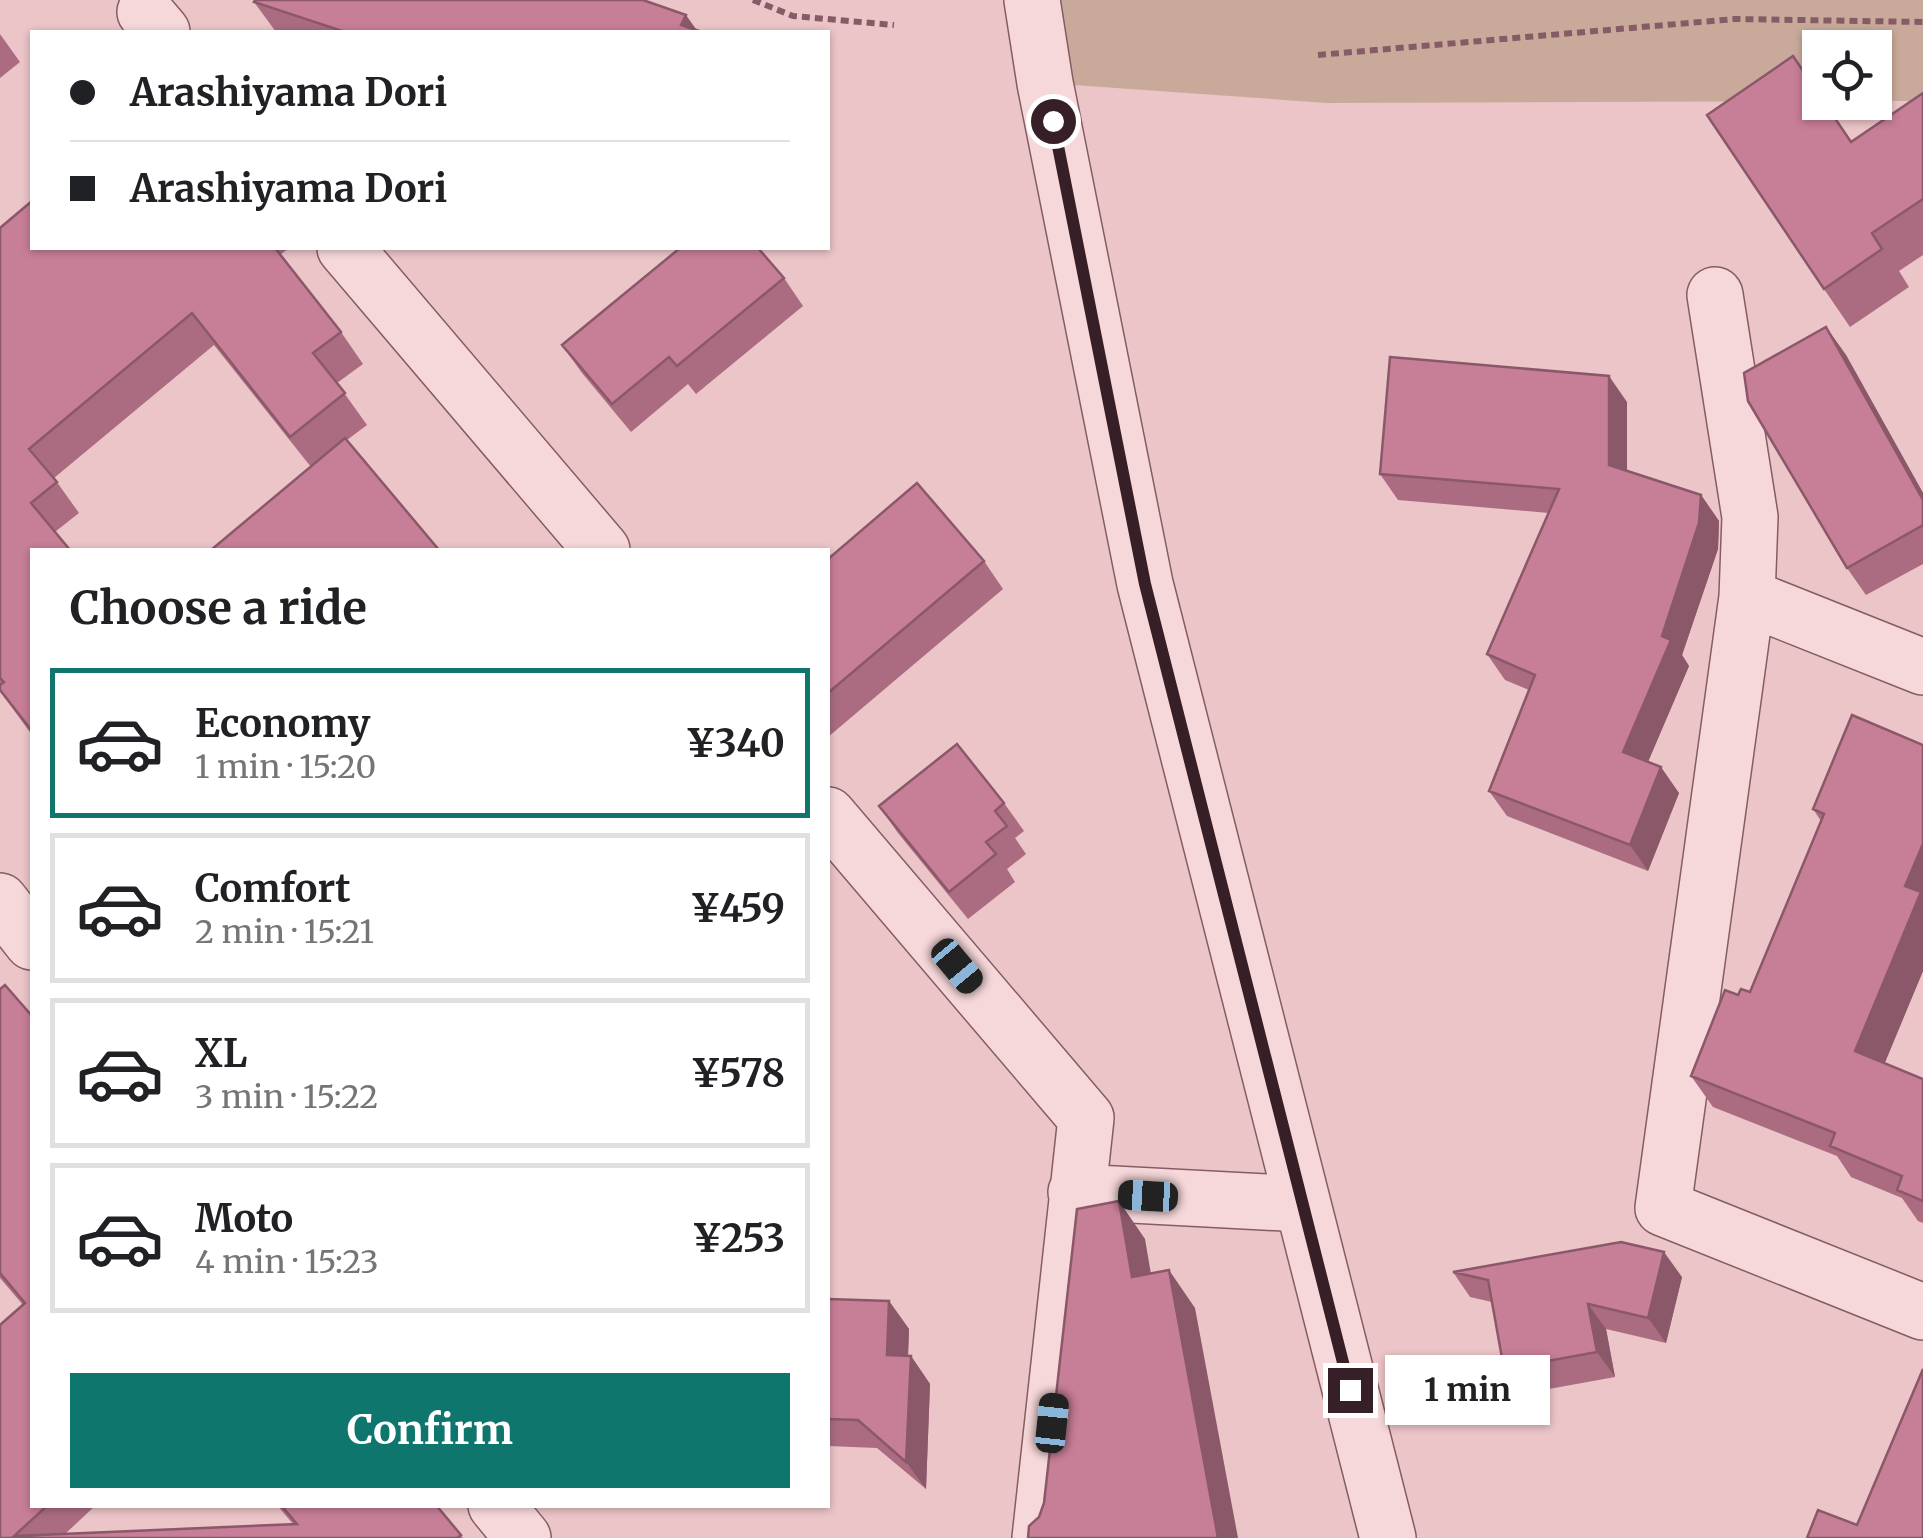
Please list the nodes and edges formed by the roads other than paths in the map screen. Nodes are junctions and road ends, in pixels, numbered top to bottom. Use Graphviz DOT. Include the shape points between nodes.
graph roads {
  1 [pos="1032,0"];
  2 [pos="347,250"];
  3 [pos="1715,295"];
  4 [pos="600,548"];
  5 [pos="1747,596"];
  6 [pos="1923,667"];
  7 [pos="830,816"];
  8 [pos="0,901"];
  9 [pos="30,939"];
  10 [pos="1076,1192"];
  11 [pos="1302,1204"];
  12 [pos="1923,1312"];
  13 [pos="498,1508"];
  14 [pos="522,1538"];
  15 [pos="1040,1538"];
  16 [pos="1388,1538"];
  1 -- 11 [label="street" via="1145,584"];
  2 -- 4 [label="street"];
  3 -- 5 [label="street" via="1750,517"];
  5 -- 6 [label="street"];
  5 -- 12 [label="street" via="1663,1208"];
  7 -- 10 [label="street" via="1086,1118"];
  8 -- 9 [label="street"];
  10 -- 11 [label="street"];
  10 -- 15 [label="street"];
  11 -- 16 [label="street"];
  13 -- 14 [label="street"];
}
